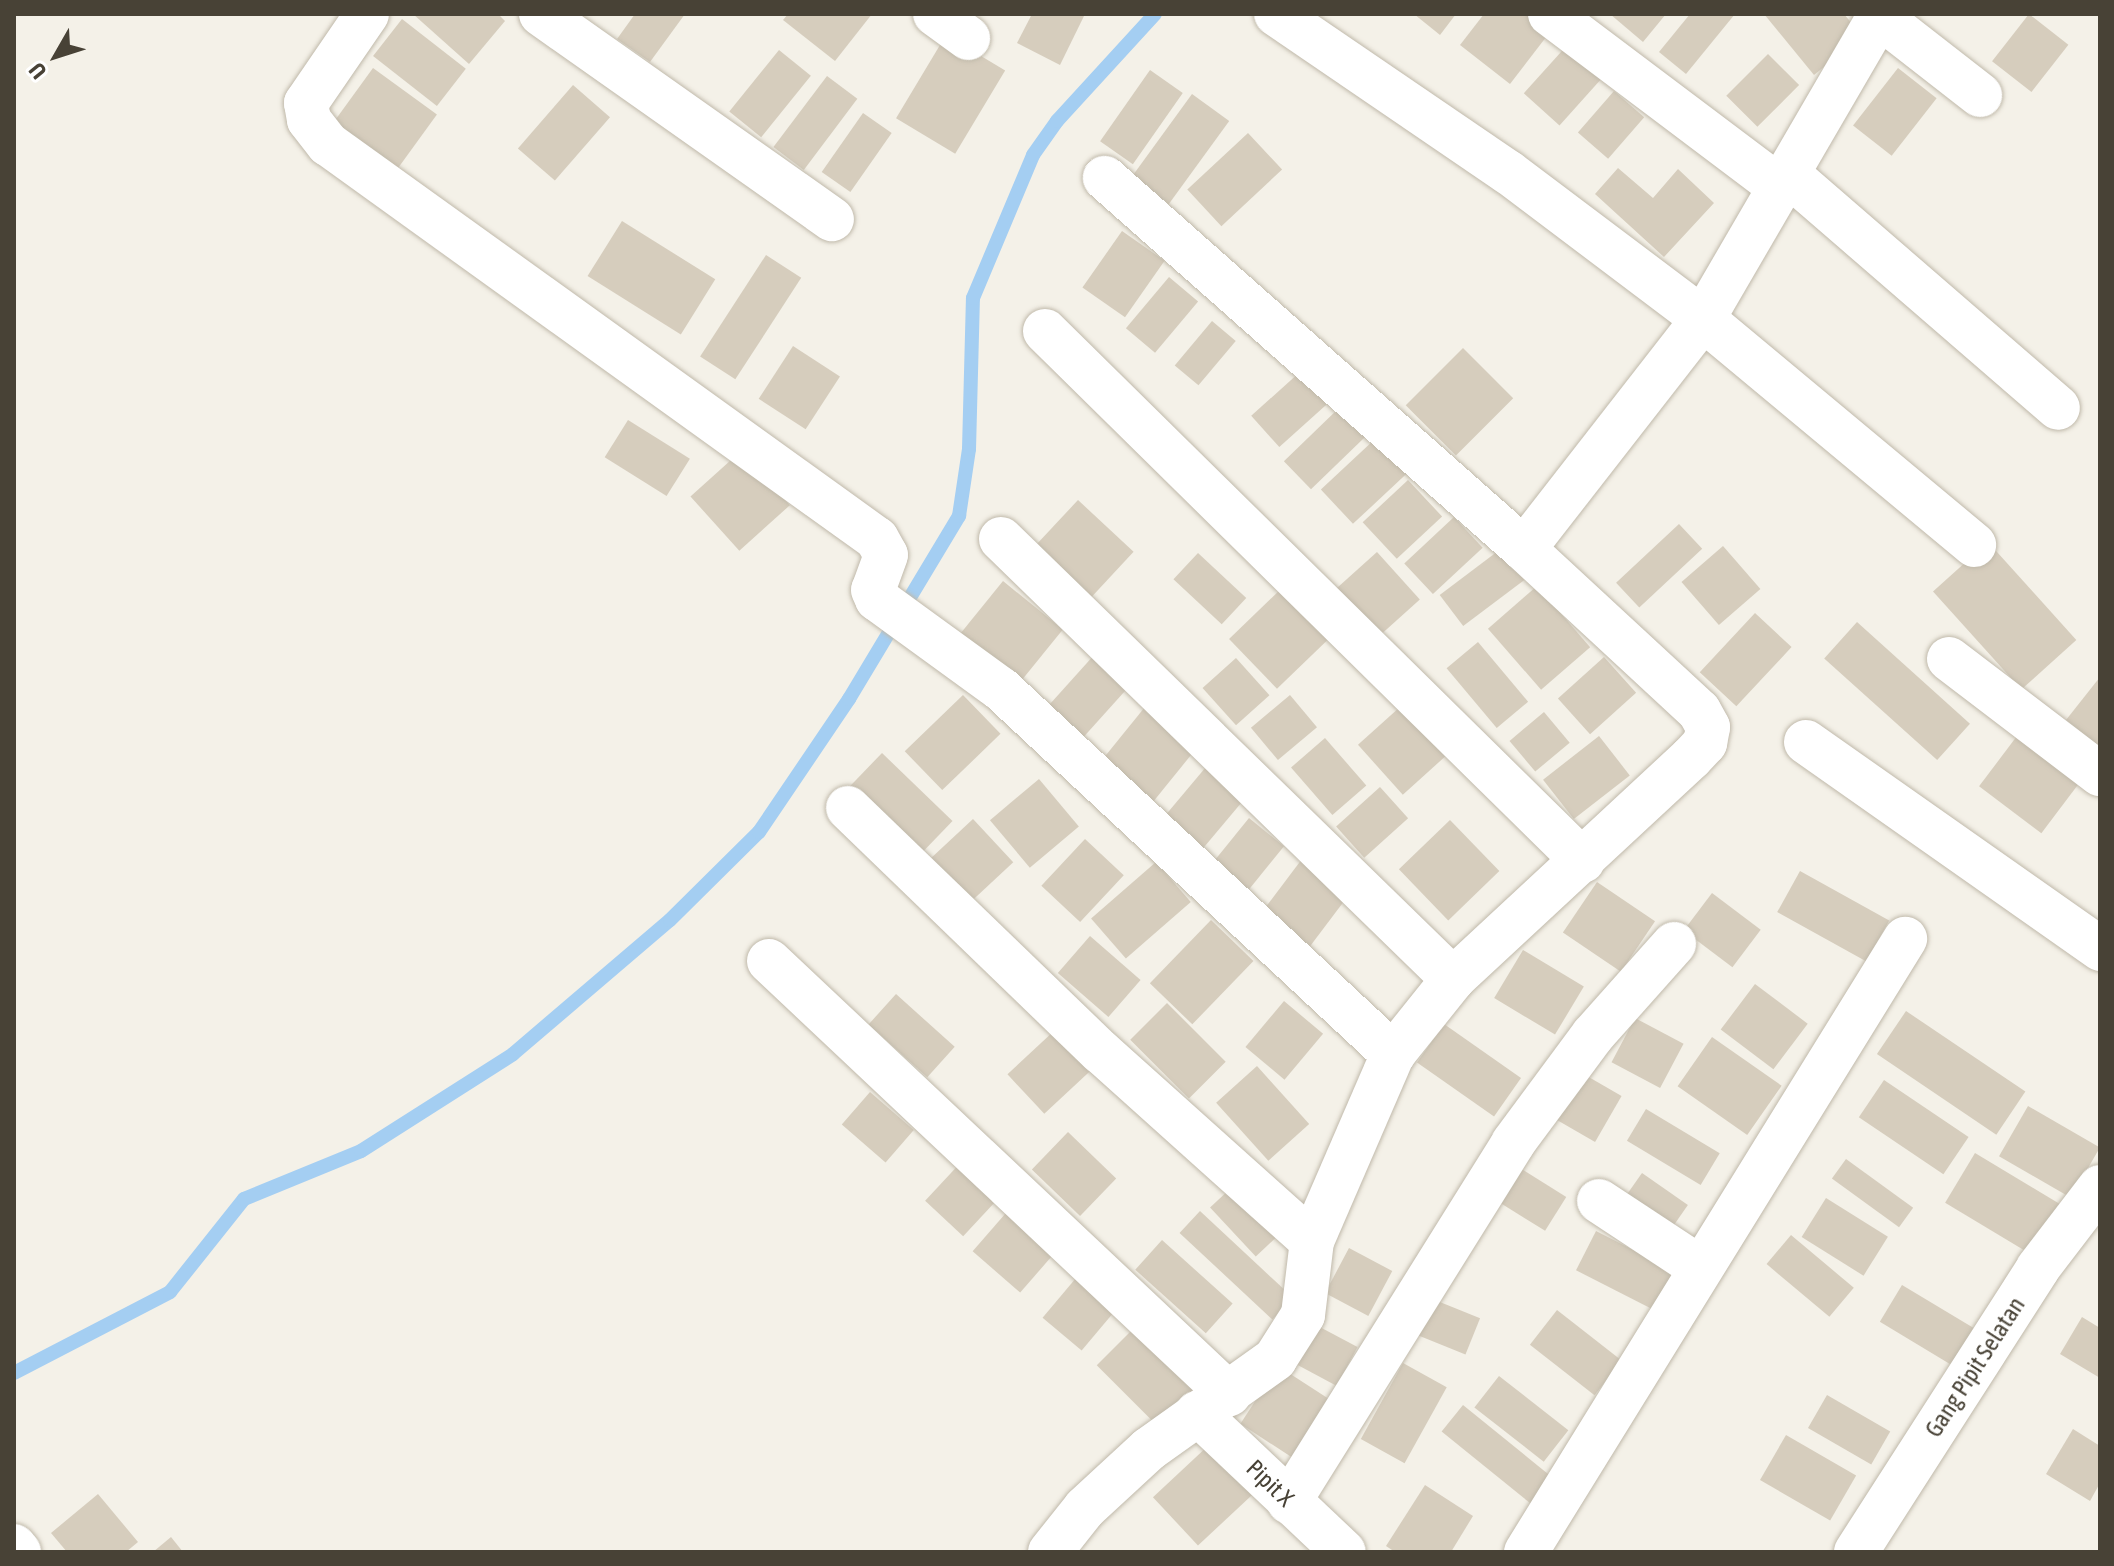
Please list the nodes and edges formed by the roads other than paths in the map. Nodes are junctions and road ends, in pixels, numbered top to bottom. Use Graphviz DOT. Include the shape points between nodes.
graph roads {
  1 [pos="367,14"];
  2 [pos="541,14"];
  3 [pos="1276,14"];
  4 [pos="1550,14"];
  5 [pos="1877,15"];
  6 [pos="1980,95"];
  7 [pos="1105,178"];
  8 [pos="1784,181"];
  9 [pos="832,219"];
  10 [pos="1703,319"];
  11 [pos="1045,331"];
  12 [pos="2058,408"];
  13 [pos="1001,539"];
  14 [pos="1974,545"];
  15 [pos="1524,549"];
  16 [pos="1949,659"];
  17 [pos="1806,742"];
  18 [pos="2100,774"];
  19 [pos="848,808"];
  20 [pos="1583,861"];
  21 [pos="1905,939"];
  22 [pos="1674,944"];
  23 [pos="2100,949"];
  24 [pos="769,961"];
  25 [pos="1453,979"];
  26 [pos="1393,1054"];
  27 [pos="2100,1187"];
  28 [pos="1599,1201"];
  29 [pos="1312,1241"];
  30 [pos="1699,1267"];
  31 [pos="1213,1403"];
  32 [pos="1289,1502"];
  33 [pos="14,1546"];
  34 [pos="19,1552"];
  35 [pos="1050,1552"];
  36 [pos="1344,1552"];
  37 [pos="1526,1552"];
  38 [pos="1856,1552"];
  1 -- 26 [label="street" via="306,103 309,120 328,144 877,539 886,555 874,596 1001,689"];
  2 -- 9 [label="street"];
  3 -- 10 [label="street" via="1508,172"];
  4 -- 8 [label="street"];
  5 -- 6 [label="street"];
  5 -- 8 [label="street"];
  7 -- 15 [label="street"];
  8 -- 10 [label="street"];
  8 -- 12 [label="street"];
  10 -- 14 [label="street"];
  10 -- 15 [label="street"];
  11 -- 20 [label="street"];
  13 -- 25 [label="street"];
  15 -- 20 [label="street" via="1699,711 1708,727 1705,743"];
  16 -- 18 [label="street"];
  17 -- 23 [label="street"];
  19 -- 29 [label="street" via="1101,1052"];
  20 -- 25 [label="street"];
  21 -- 30 [label="street"];
  22 -- 32 [label="street" via="1593,1035 1513,1143"];
  24 -- 31 [label="street, Pipit X"];
  25 -- 26 [label="street"];
  26 -- 29 [label="street"];
  27 -- 38 [label="street, Gang Pipit Selatan" via="2038,1268"];
  28 -- 30 [label="street"];
  29 -- 31 [label="street" via="1303,1315 1296,1331 1275,1359"];
  30 -- 37 [label="street"];
  31 -- 32 [label="street, Pipit X"];
  31 -- 35 [label="street" via="1085,1508"];
  32 -- 36 [label="street, Pipit X"];
  33 -- 34 [label="street"];
}
